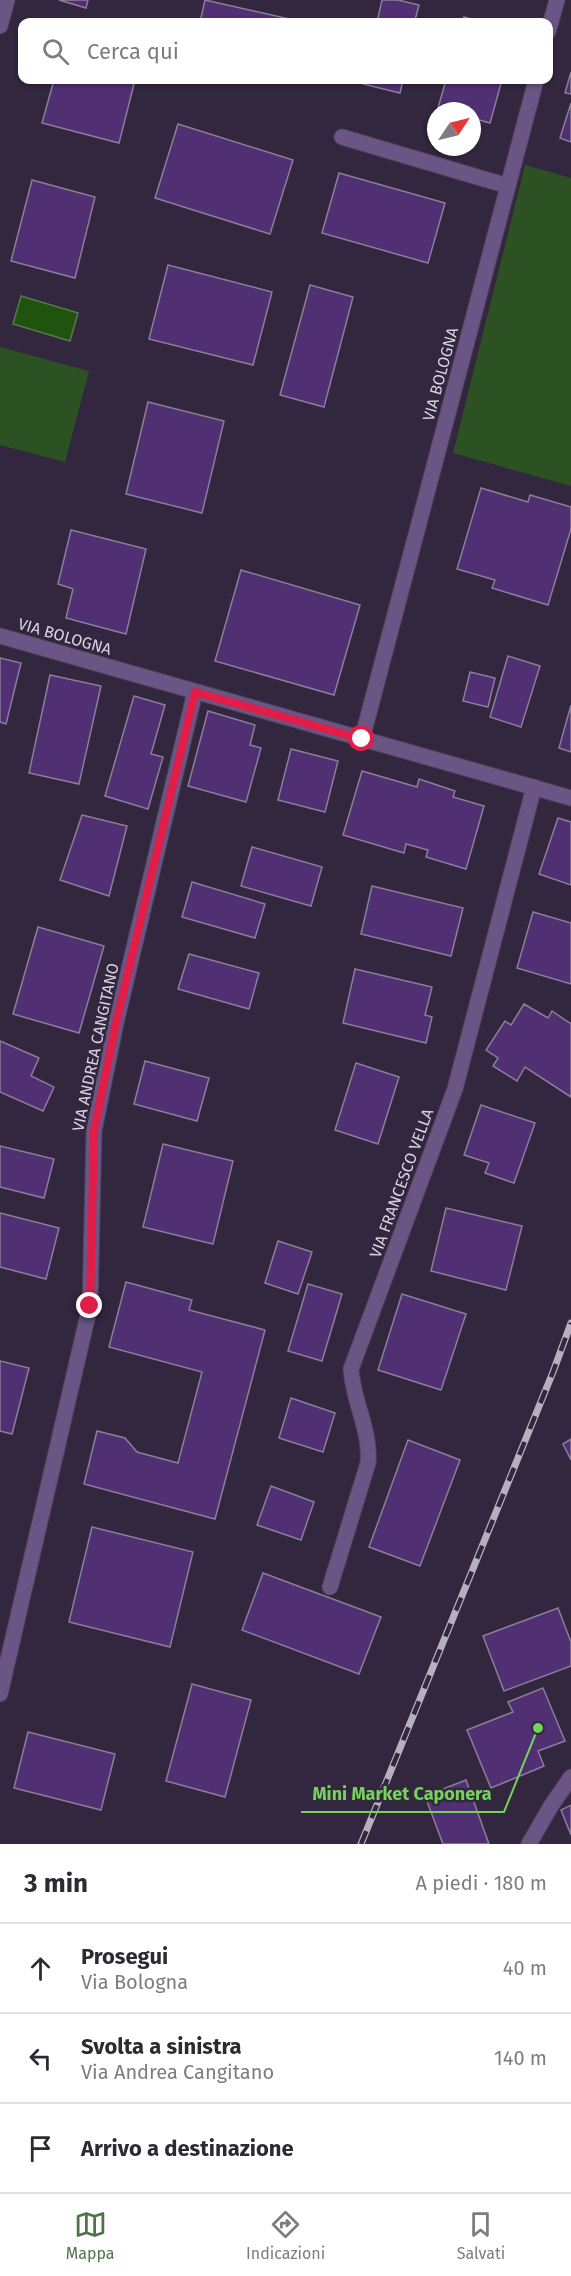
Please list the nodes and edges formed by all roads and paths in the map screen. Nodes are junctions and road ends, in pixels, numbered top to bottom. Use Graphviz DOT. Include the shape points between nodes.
graph roads {
  1 [pos="7,0"];
  2 [pos="557,0"];
  3 [pos="552,18"];
  4 [pos="1,21"];
  5 [pos="535,84"];
  6 [pos="342,137"];
  7 [pos="508,186"];
  8 [pos="0,636"];
  9 [pos="195,692"];
  10 [pos="362,739"];
  11 [pos="534,787"];
  12 [pos="571,798"];
  13 [pos="330,1587"];
  14 [pos="0,1694"];
  15 [pos="571,1777"];
  16 [pos="529,1844"];
  1 -- 4 [label="street"];
  2 -- 3 [label="street"];
  5 -- 7 [label="street, VIA BOLOGNA"];
  6 -- 7 [label="street"];
  7 -- 10 [label="street, VIA BOLOGNA"];
  8 -- 9 [label="street, VIA BOLOGNA"];
  9 -- 10 [label="street, VIA BOLOGNA"];
  9 -- 14 [label="street, VIA ANDREA CANGITANO" via="94,1131 90,1306"];
  10 -- 11 [label="street, VIA BOLOGNA"];
  11 -- 12 [label="street, VIA BOLOGNA"];
  11 -- 13 [label="street, VIA FRANCESCO VELLA" via="455,1089 351,1369 352,1386 370,1448"];
  15 -- 16 [label="street"];
}
